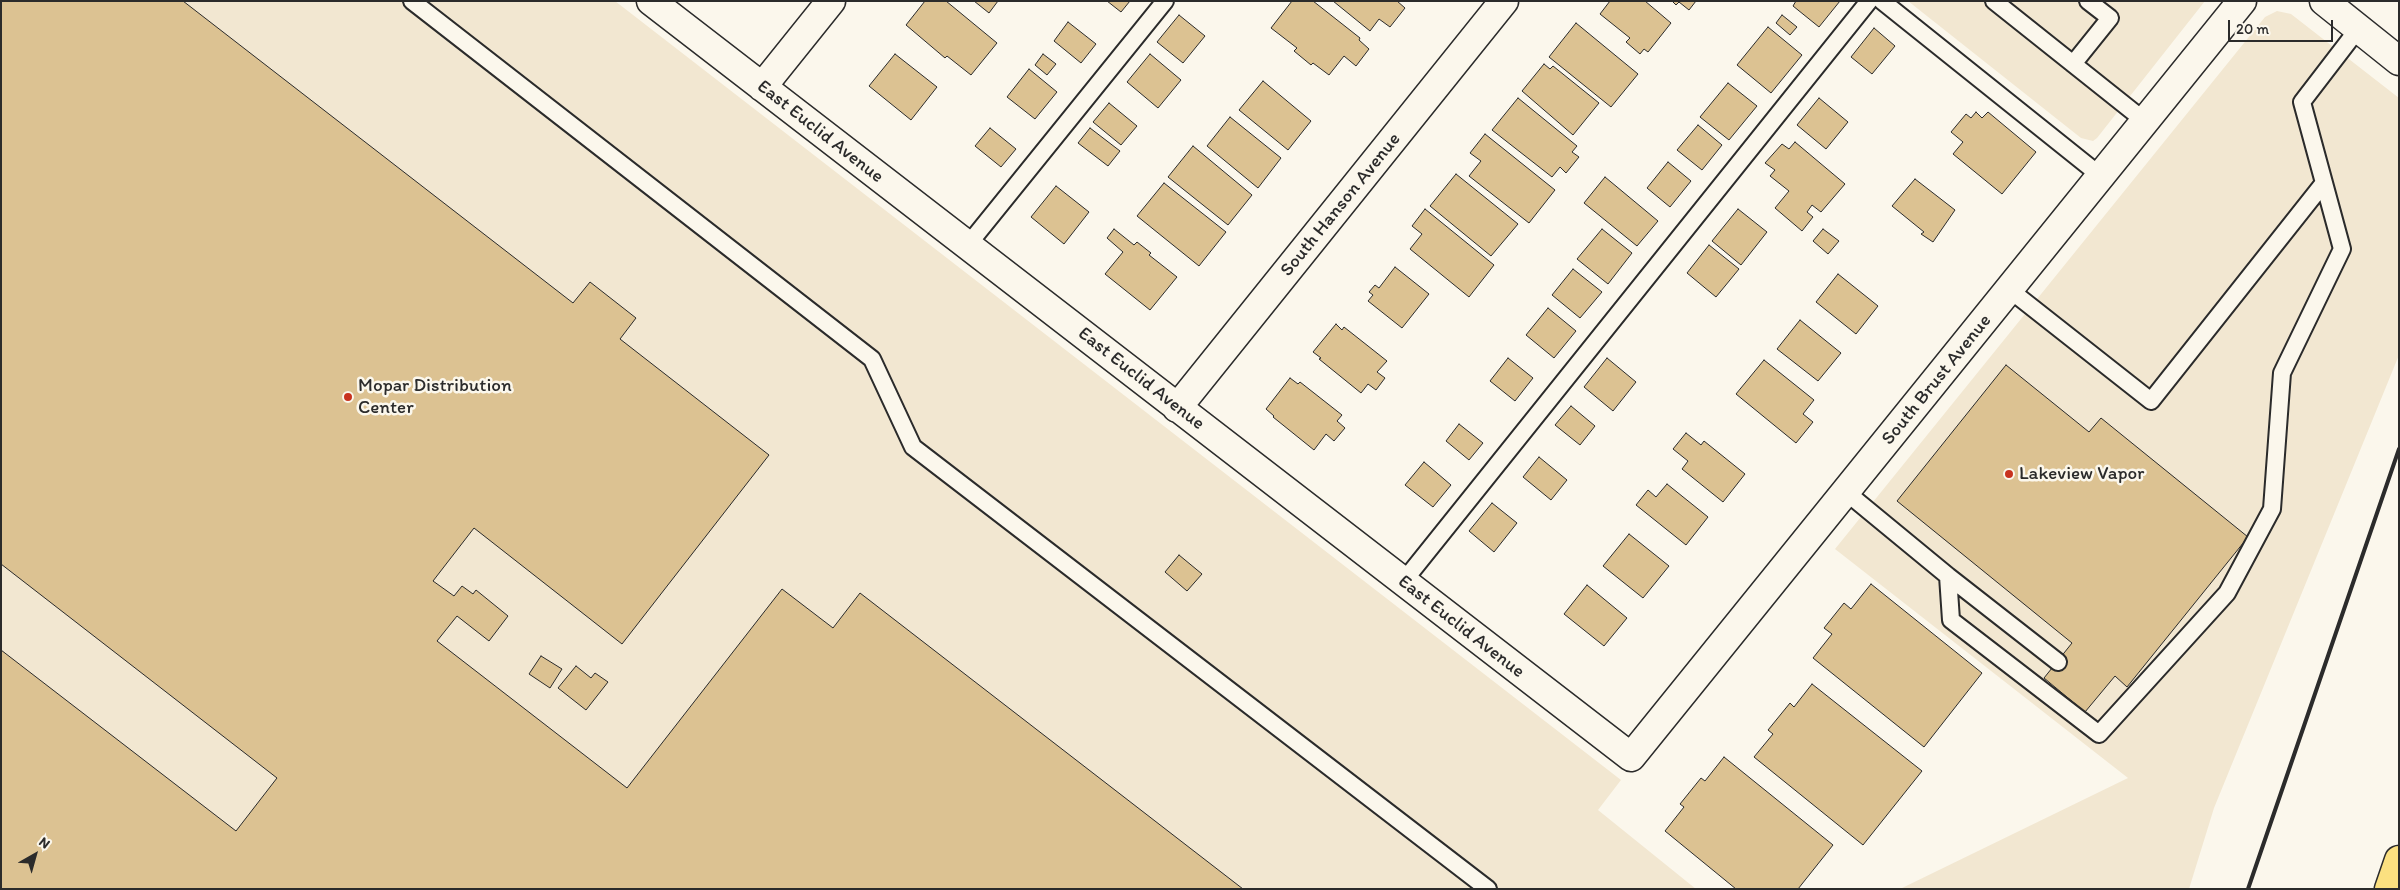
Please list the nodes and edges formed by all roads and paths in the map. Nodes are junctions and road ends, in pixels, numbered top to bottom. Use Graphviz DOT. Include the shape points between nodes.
graph roads {
  1 [pos="412,1"];
  2 [pos="651,1"];
  3 [pos="831,1"];
  4 [pos="1165,1"];
  5 [pos="1504,1"];
  6 [pos="1869,1"];
  7 [pos="1882,1"];
  8 [pos="1994,1"];
  9 [pos="2088,1"];
  10 [pos="2242,1"];
  11 [pos="2324,1"];
  12 [pos="2358,29"];
  13 [pos="2399,62"];
  14 [pos="2073,64"];
  15 [pos="762,87"];
  16 [pos="2146,122"];
  17 [pos="2102,177"];
  18 [pos="2323,184"];
  19 [pos="967,246"];
  20 [pos="2010,290"];
  21 [pos="1178,408"];
  22 [pos="1846,492"];
  23 [pos="1948,576"];
  24 [pos="1403,582"];
  25 [pos="2058,662"];
  26 [pos="1630,757"];
  27 [pos="2399,860"];
  28 [pos="1488,889"];
  29 [pos="2389,889"];
  1 -- 28 [label="lane" via="872,359 913,447"];
  2 -- 15 [label="street, East Euclid Avenue"];
  3 -- 15 [label="street"];
  4 -- 19 [label="lane"];
  5 -- 21 [label="street, South Hanson Avenue"];
  6 -- 24 [label="lane"];
  7 -- 17 [label="lane"];
  8 -- 14 [label="lane"];
  9 -- 14 [label="lane" via="2110,18"];
  10 -- 16 [label="street, South Brust Avenue"];
  11 -- 12 [label="street"];
  12 -- 13 [label="street"];
  12 -- 18 [label="lane" via="2302,102"];
  14 -- 16 [label="lane"];
  15 -- 19 [label="street, East Euclid Avenue"];
  16 -- 17 [label="street, South Brust Avenue"];
  17 -- 20 [label="street, South Brust Avenue"];
  18 -- 20 [label="lane" via="2151,401"];
  18 -- 23 [label="lane" via="2342,249 2282,374 2272,509 2227,593 2099,734 1951,620"];
  19 -- 21 [label="street, East Euclid Avenue"];
  20 -- 22 [label="street, South Brust Avenue"];
  21 -- 24 [label="street, East Euclid Avenue"];
  22 -- 23 [label="lane"];
  22 -- 26 [label="street, South Brust Avenue"];
  23 -- 25 [label="lane"];
  24 -- 26 [label="street, East Euclid Avenue"];
  27 -- 29 [label="main road"];
}
